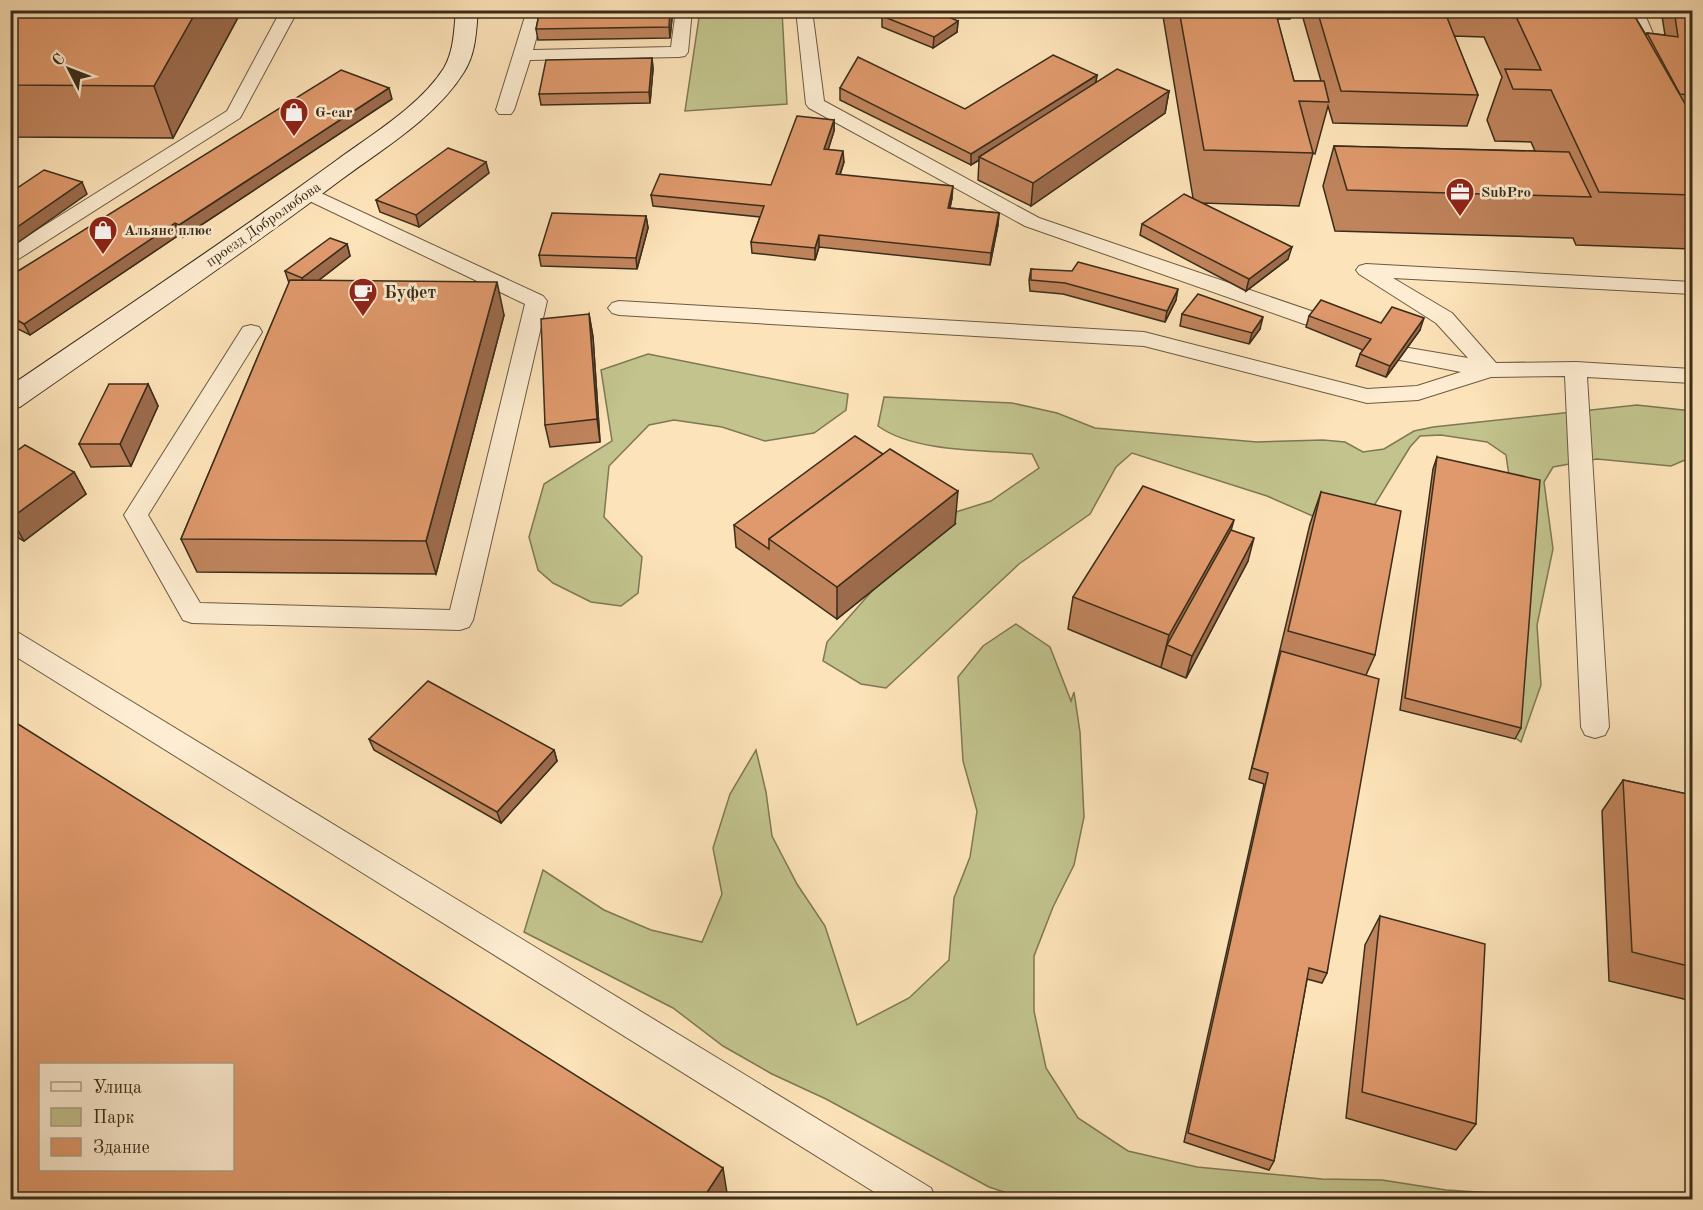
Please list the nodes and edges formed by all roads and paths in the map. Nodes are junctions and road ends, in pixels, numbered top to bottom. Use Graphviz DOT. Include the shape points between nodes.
graph roads {
  1 [pos="290,10"];
  2 [pos="467,10"];
  3 [pos="536,10"];
  4 [pos="684,10"];
  5 [pos="804,10"];
  6 [pos="1634,10"];
  7 [pos="1645,36"];
  8 [pos="524,55"];
  9 [pos="505,110"];
  10 [pos="308,193"];
  11 [pos="10,256"];
  12 [pos="1692,288"];
  13 [pos="619,308"];
  14 [pos="1312,320"];
  15 [pos="251,332"];
  16 [pos="1403,354"];
  17 [pos="1576,369"];
  18 [pos="1490,370"];
  19 [pos="1692,376"];
  20 [pos="10,400"];
  21 [pos="10,640"];
  22 [pos="1595,727"];
  23 [pos="920,1200"];
  1 -- 11 [label="lane" via="234,114"];
  2 -- 10 [label="street, проезд Добролюбова" via="463,49 454,70 435,94"];
  3 -- 8 [label="lane"];
  4 -- 8 [label="lane" via="679,52"];
  5 -- 14 [label="lane" via="815,104 1032,222"];
  6 -- 7 [label="lane"];
  8 -- 9 [label="lane"];
  10 -- 15 [label="lane" via="536,301 460,620 192,613 136,515"];
  10 -- 20 [label="street, проезд Добролюбова"];
  12 -- 18 [label="lane" via="1366,270 1444,318"];
  13 -- 18 [label="lane" via="1144,339 1367,396 1418,393"];
  16 -- 18 [label="lane"];
  17 -- 18 [label="lane"];
  17 -- 19 [label="lane"];
  17 -- 22 [label="lane"];
  21 -- 23 [label="lane"];
}
